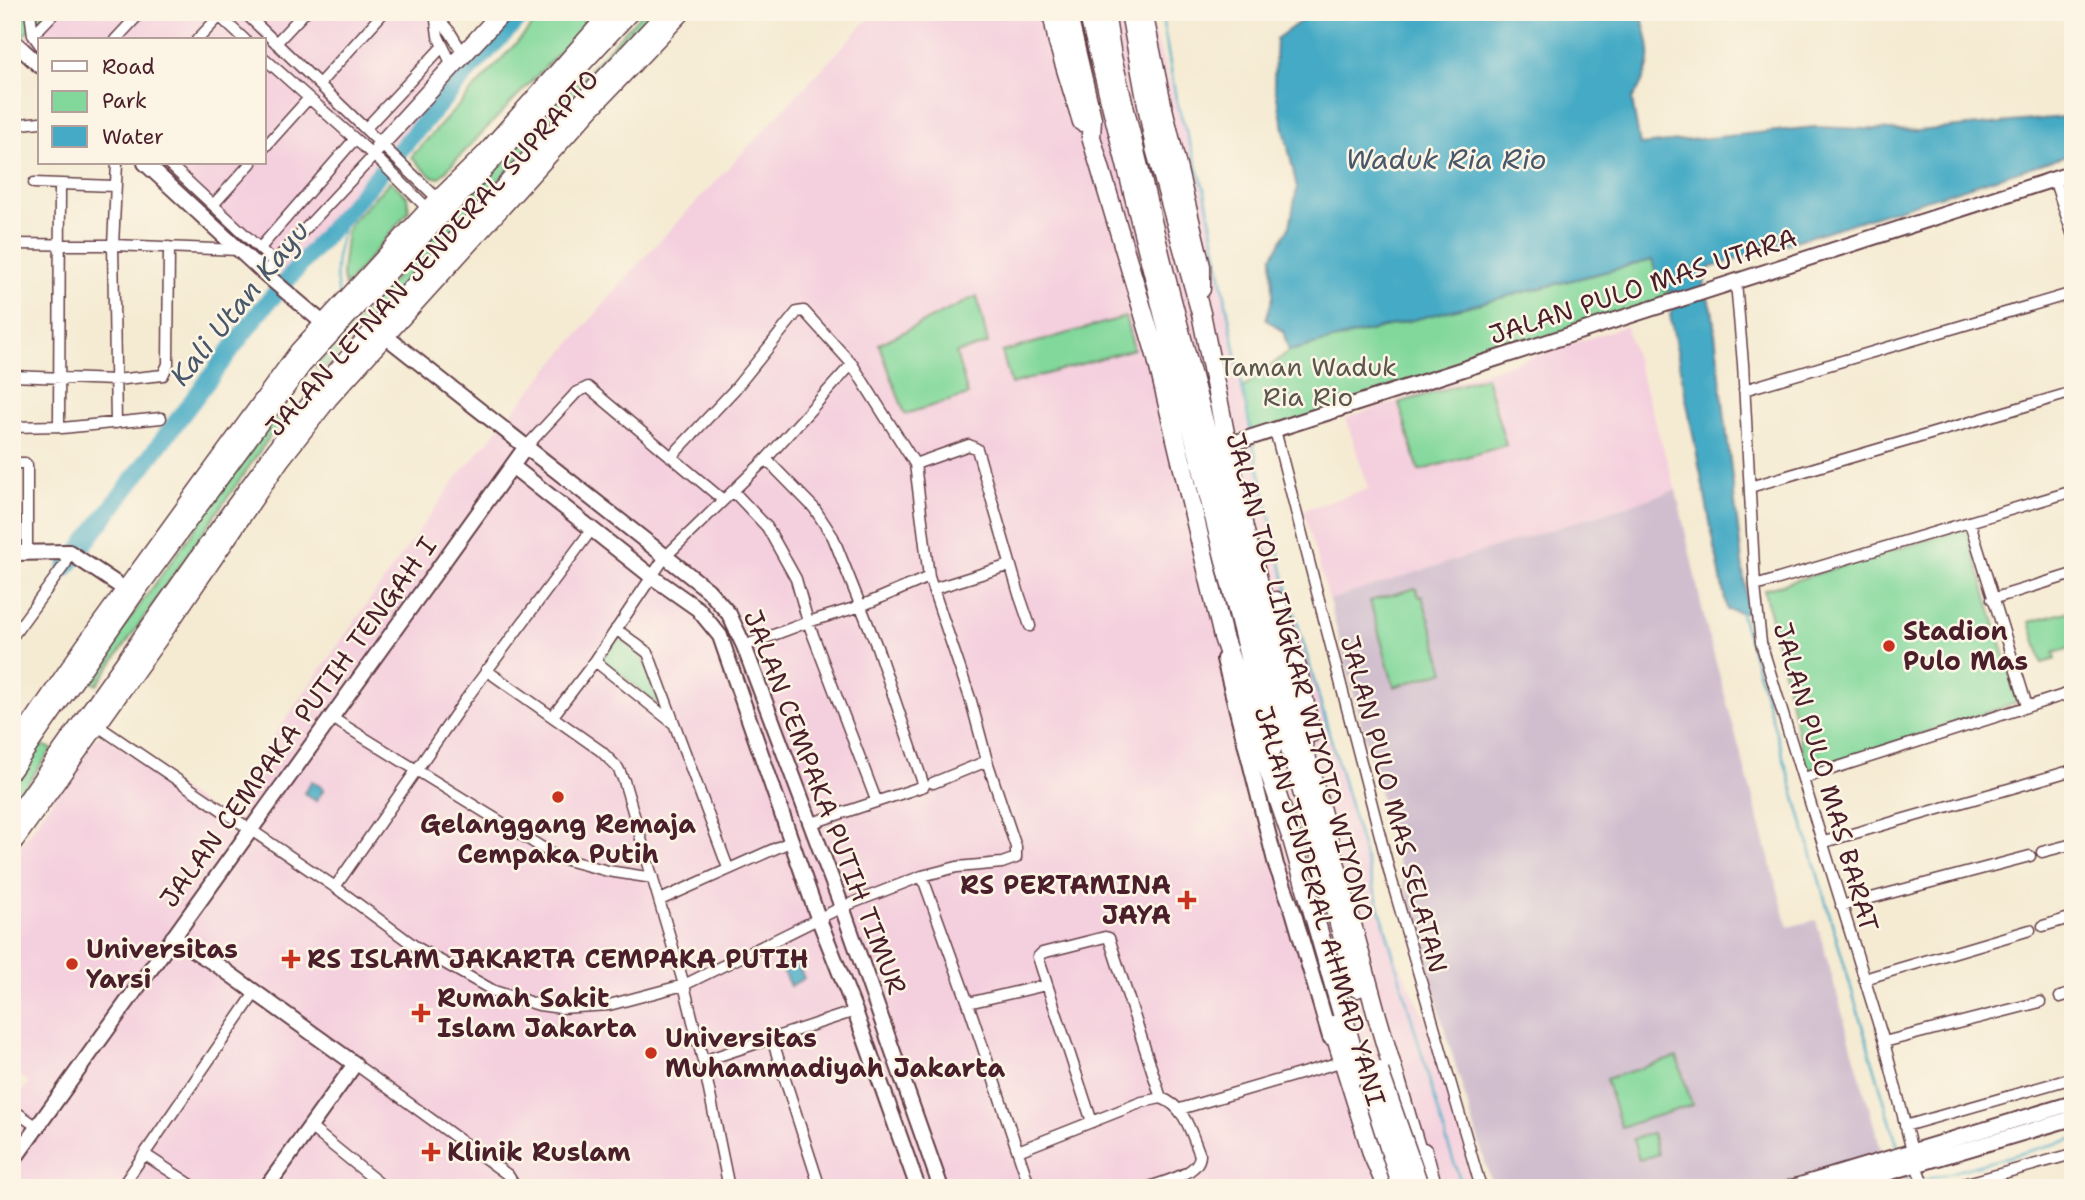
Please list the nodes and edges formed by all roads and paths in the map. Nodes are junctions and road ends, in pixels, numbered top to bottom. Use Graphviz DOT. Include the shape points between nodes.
graph roads {
  1 [pos="30,12"];
  2 [pos="55,12"];
  3 [pos="141,12"];
  4 [pos="244,12"];
  5 [pos="305,12"];
  6 [pos="384,12"];
  7 [pos="497,12"];
  8 [pos="508,12"];
  9 [pos="610,12"];
  10 [pos="631,12"];
  11 [pos="666,12"];
  12 [pos="683,12"];
  13 [pos="1052,12"];
  14 [pos="1067,12"];
  15 [pos="1081,12"];
  16 [pos="1088,12"];
  17 [pos="1105,12"];
  18 [pos="1117,12"];
  19 [pos="1130,12"];
  20 [pos="1143,12"];
  21 [pos="217,14"];
  22 [pos="436,14"];
  23 [pos="258,25"];
  24 [pos="33,35"];
  25 [pos="117,38"];
  26 [pos="199,38"];
  27 [pos="243,38"];
  28 [pos="247,38"];
  29 [pos="12,40"];
  30 [pos="38,42"];
  31 [pos="276,43"];
  32 [pos="442,47"];
  33 [pos="463,55"];
  34 [pos="266,60"];
  35 [pos="38,64"];
  36 [pos="453,66"];
  37 [pos="319,84"];
  38 [pos="309,99"];
  39 [pos="38,122"];
  40 [pos="12,125"];
  41 [pos="366,128"];
  42 [pos="1091,137"];
  43 [pos="354,140"];
  44 [pos="266,146"];
  45 [pos="385,146"];
  46 [pos="1155,148"];
  47 [pos="373,159"];
  48 [pos="117,164"];
  49 [pos="146,164"];
  50 [pos="169,164"];
  51 [pos="250,164"];
  52 [pos="2073,173"];
  53 [pos="2054,179"];
  54 [pos="34,183"];
  55 [pos="60,184"];
  56 [pos="114,186"];
  57 [pos="434,204"];
  58 [pos="213,205"];
  59 [pos="497,213"];
  60 [pos="475,219"];
  61 [pos="2073,236"];
  62 [pos="12,244"];
  63 [pos="61,245"];
  64 [pos="113,245"];
  65 [pos="169,247"];
  66 [pos="260,248"];
  67 [pos="240,250"];
  68 [pos="1132,271"];
  69 [pos="271,273"];
  70 [pos="1730,284"];
  71 [pos="2073,293"];
  72 [pos="357,298"];
  73 [pos="1201,313"];
  74 [pos="323,323"];
  75 [pos="384,335"];
  76 [pos="852,364"];
  77 [pos="12,376"];
  78 [pos="59,378"];
  79 [pos="115,380"];
  80 [pos="1744,390"];
  81 [pos="2073,392"];
  82 [pos="267,413"];
  83 [pos="161,418"];
  84 [pos="116,423"];
  85 [pos="59,426"];
  86 [pos="12,427"];
  87 [pos="290,429"];
  88 [pos="1273,430"];
  89 [pos="1231,444"];
  90 [pos="519,457"];
  91 [pos="671,457"];
  92 [pos="766,459"];
  93 [pos="12,463"];
  94 [pos="915,464"];
  95 [pos="1750,487"];
  96 [pos="733,491"];
  97 [pos="2073,491"];
  98 [pos="723,500"];
  99 [pos="1243,513"];
  100 [pos="1970,523"];
  101 [pos="592,528"];
  102 [pos="177,537"];
  103 [pos="157,544"];
  104 [pos="68,552"];
  105 [pos="17,553"];
  106 [pos="664,559"];
  107 [pos="1010,565"];
  108 [pos="653,573"];
  109 [pos="2073,574"];
  110 [pos="929,576"];
  111 [pos="14,579"];
  112 [pos="181,579"];
  113 [pos="1755,586"];
  114 [pos="933,589"];
  115 [pos="126,590"];
  116 [pos="1992,599"];
  117 [pos="183,603"];
  118 [pos="861,606"];
  119 [pos="808,622"];
  120 [pos="1030,626"];
  121 [pos="616,629"];
  122 [pos="12,637"];
  123 [pos="1223,643"];
  124 [pos="744,646"];
  125 [pos="595,661"];
  126 [pos="486,670"];
  127 [pos="2073,692"];
  128 [pos="2028,706"];
  129 [pos="553,716"];
  130 [pos="332,718"];
  131 [pos="673,723"];
  132 [pos="98,726"];
  133 [pos="14,758"];
  134 [pos="987,761"];
  135 [pos="418,770"];
  136 [pos="2073,770"];
  137 [pos="1804,778"];
  138 [pos="928,784"];
  139 [pos="876,800"];
  140 [pos="32,816"];
  141 [pos="12,820"];
  142 [pos="809,824"];
  143 [pos="252,831"];
  144 [pos="792,841"];
  145 [pos="1824,842"];
  146 [pos="2073,844"];
  147 [pos="12,845"];
  148 [pos="2042,852"];
  149 [pos="2029,856"];
  150 [pos="728,868"];
  151 [pos="922,876"];
  152 [pos="653,878"];
  153 [pos="335,887"];
  154 [pos="660,900"];
  155 [pos="1842,906"];
  156 [pos="840,908"];
  157 [pos="821,917"];
  158 [pos="2073,917"];
  159 [pos="2043,926"];
  160 [pos="2030,930"];
  161 [pos="173,937"];
  162 [pos="1864,979"];
  163 [pos="684,985"];
  164 [pos="1046,985"];
  165 [pos="255,993"];
  166 [pos="2073,993"];
  167 [pos="2060,997"];
  168 [pos="2040,1002"];
  169 [pos="968,1003"];
  170 [pos="855,1011"];
  171 [pos="772,1039"];
  172 [pos="1884,1042"];
  173 [pos="703,1061"];
  174 [pos="1336,1063"];
  175 [pos="355,1065"];
  176 [pos="2073,1078"];
  177 [pos="1161,1098"];
  178 [pos="2073,1103"];
  179 [pos="12,1109"];
  180 [pos="1180,1109"];
  181 [pos="2073,1118"];
  182 [pos="1092,1122"];
  183 [pos="36,1126"];
  184 [pos="310,1127"];
  185 [pos="1409,1129"];
  186 [pos="1906,1130"];
  187 [pos="1379,1138"];
  188 [pos="1018,1151"];
  189 [pos="144,1154"];
  190 [pos="2073,1154"];
  191 [pos="1912,1157"];
  192 [pos="12,1162"];
  193 [pos="1889,1165"];
  194 [pos="194,1187"];
  195 [pos="1424,1187"];
  196 [pos="121,1188"];
  197 [pos="266,1188"];
  198 [pos="386,1188"];
  199 [pos="516,1188"];
  200 [pos="729,1188"];
  201 [pos="820,1188"];
  202 [pos="918,1188"];
  203 [pos="942,1188"];
  204 [pos="1030,1188"];
  205 [pos="1147,1188"];
  206 [pos="1377,1188"];
  207 [pos="1387,1188"];
  208 [pos="1396,1188"];
  209 [pos="1402,1188"];
  210 [pos="1481,1188"];
  211 [pos="1790,1188"];
  212 [pos="1837,1188"];
  213 [pos="1925,1188"];
  214 [pos="1949,1188"];
  1 -- 24 [label="street"];
  2 -- 24 [label="street"];
  3 -- 25 [label="street"];
  4 -- 23 [label="street"];
  5 -- 31 [label="street"];
  6 -- 37 [label="street"];
  7 -- 33 [label="street"];
  8 -- 33 [label="street"];
  9 -- 57 [label="main road, JALAN LETNAN JENDERAL SUPRAPTO"];
  10 -- 72 [label="main road, JALAN LETNAN JENDERAL SUPRAPTO"];
  11 -- 60 [label="main road, JALAN LETNAN JENDERAL SUPRAPTO"];
  12 -- 59 [label="main road, JALAN LETNAN JENDERAL SUPRAPTO"];
  13 -- 42 [label="highway" via="1067,77"];
  14 -- 42 [label="highway, JALAN JENDERAL AHMAD YANI" via="1092,118"];
  15 -- 68 [label="highway, JALAN JENDERAL AHMAD YANI" via="1138,258"];
  16 -- 209 [label="highway, JALAN TOL LINGKAR WIYOTO WIYONO, bridge" via="1256,693 1332,967"];
  17 -- 195 [label="highway, JALAN TOL LINGKAR WIYOTO WIYONO, bridge" via="1164,270 1286,734 1379,1071"];
  18 -- 46 [label="highway, JALAN JENDERAL AHMAD YANI"];
  19 -- 46 [label="highway, JALAN JENDERAL AHMAD YANI"];
  20 -- 73 [label="highway" via="1201,266"];
  21 -- 26 [label="street"];
  21 -- 27 [label="street"];
  22 -- 32 [label="street"];
  22 -- 33 [label="street"];
  23 -- 28 [label="street"];
  23 -- 31 [label="street"];
  24 -- 30 [label="street"];
  29 -- 35 [label="street"];
  31 -- 37 [label="street"];
  32 -- 36 [label="street"];
  32 -- 41 [label="street"];
  33 -- 36 [label="street"];
  34 -- 38 [label="street"];
  36 -- 45 [label="street"];
  37 -- 41 [label="street"];
  38 -- 43 [label="street"];
  38 -- 44 [label="street"];
  39 -- 40 [label="street"];
  41 -- 45 [label="street"];
  42 -- 68 [label="highway, JALAN JENDERAL AHMAD YANI"];
  43 -- 47 [label="street"];
  43 -- 66 [label="street"];
  45 -- 47 [label="street"];
  45 -- 57 [label="street"];
  46 -- 73 [label="highway, JALAN JENDERAL AHMAD YANI"];
  47 -- 57 [label="street"];
  47 -- 69 [label="street"];
  48 -- 56 [label="street"];
  49 -- 67 [label="street"];
  50 -- 58 [label="street"];
  51 -- 58 [label="street"];
  52 -- 53 [label="street, JALAN PULO MAS UTARA"];
  53 -- 61 [label="street"];
  53 -- 70 [label="street, JALAN PULO MAS UTARA"];
  54 -- 55 [label="street"];
  55 -- 56 [label="street"];
  55 -- 63 [label="street"];
  56 -- 64 [label="street"];
  57 -- 72 [label="main road, JALAN LETNAN JENDERAL SUPRAPTO"];
  58 -- 66 [label="street"];
  59 -- 60 [label="main road"];
  59 -- 75 [label="main road, JALAN LETNAN JENDERAL SUPRAPTO"];
  60 -- 87 [label="main road, JALAN LETNAN JENDERAL SUPRAPTO" via="334,373"];
  62 -- 63 [label="street"];
  63 -- 64 [label="street"];
  63 -- 78 [label="street"];
  64 -- 65 [label="street"];
  64 -- 79 [label="street"];
  65 -- 67 [label="street"];
  65 -- 79 [label="street" via="166,372"];
  66 -- 69 [label="street"];
  67 -- 69 [label="street"];
  68 -- 123 [label="highway, JALAN JENDERAL AHMAD YANI"];
  69 -- 74 [label="street"];
  70 -- 80 [label="street, JALAN PULO MAS BARAT"];
  70 -- 88 [label="street, JALAN PULO MAS UTARA"];
  71 -- 80 [label="street"];
  72 -- 74 [label="main road, JALAN LETNAN JENDERAL SUPRAPTO"];
  72 -- 82 [label="main road, JALAN LETNAN JENDERAL SUPRAPTO"];
  73 -- 89 [label="highway, JALAN JENDERAL AHMAD YANI"];
  74 -- 103 [label="main road, JALAN LETNAN JENDERAL SUPRAPTO"];
  75 -- 90 [label="street, JALAN CEMPAKA PUTIH TIMUR"];
  75 -- 117 [label="main road, JALAN LETNAN JENDERAL SUPRAPTO" via="281,460"];
  76 -- 91 [label="street" via="804,311 797,312 735,389"];
  76 -- 92 [label="street"];
  76 -- 94 [label="street"];
  77 -- 78 [label="street"];
  78 -- 79 [label="street"];
  78 -- 85 [label="street"];
  79 -- 84 [label="street"];
  80 -- 95 [label="street, JALAN PULO MAS BARAT"];
  81 -- 95 [label="street"];
  82 -- 87 [label="main road"];
  82 -- 102 [label="main road, JALAN LETNAN JENDERAL SUPRAPTO"];
  83 -- 84 [label="street"];
  84 -- 85 [label="street"];
  85 -- 86 [label="street"];
  87 -- 112 [label="main road, JALAN LETNAN JENDERAL SUPRAPTO"];
  88 -- 89 [label="street, JALAN PULO MAS UTARA"];
  88 -- 210 [label="street, JALAN PULO MAS SELATAN" via="1394,890"];
  89 -- 99 [label="highway, JALAN JENDERAL AHMAD YANI"];
  90 -- 91 [label="street" via="576,393 588,387"];
  90 -- 101 [label="street"];
  90 -- 106 [label="street, JALAN CEMPAKA PUTIH TIMUR"];
  90 -- 130 [label="street, JALAN CEMPAKA PUTIH TENGAH I"];
  91 -- 98 [label="street"];
  92 -- 96 [label="street"];
  92 -- 118 [label="street" via="826,524"];
  93 -- 105 [label="street" via="27,464"];
  94 -- 107 [label="street" via="969,445 977,449"];
  94 -- 110 [label="street"];
  95 -- 113 [label="street, JALAN PULO MAS BARAT"];
  96 -- 98 [label="street"];
  96 -- 119 [label="street" via="767,527 784,556"];
  97 -- 100 [label="street"];
  98 -- 106 [label="street"];
  99 -- 185 [label="highway, JALAN JENDERAL AHMAD YANI"];
  99 -- 195 [label="highway" via="1298,671 1325,800"];
  100 -- 113 [label="street"];
  100 -- 116 [label="street"];
  101 -- 108 [label="street"];
  101 -- 126 [label="street"];
  102 -- 103 [label="main road"];
  102 -- 133 [label="main road, JALAN LETNAN JENDERAL SUPRAPTO"];
  103 -- 115 [label="main road, JALAN LETNAN JENDERAL SUPRAPTO"];
  104 -- 105 [label="street"];
  104 -- 115 [label="street"];
  104 -- 122 [label="street" via="65,563"];
  105 -- 111 [label="street"];
  106 -- 108 [label="street"];
  106 -- 124 [label="street, JALAN CEMPAKA PUTIH TIMUR" via="708,590 729,614"];
  107 -- 114 [label="street"];
  107 -- 120 [label="street"];
  108 -- 121 [label="street"];
  108 -- 144 [label="street" via="698,609 720,636"];
  109 -- 116 [label="street"];
  110 -- 114 [label="street"];
  110 -- 118 [label="street"];
  112 -- 117 [label="main road"];
  112 -- 141 [label="main road, JALAN LETNAN JENDERAL SUPRAPTO"];
  113 -- 137 [label="street, JALAN PULO MAS BARAT" via="1761,643"];
  114 -- 134 [label="street"];
  115 -- 133 [label="main road, JALAN LETNAN JENDERAL SUPRAPTO" via="83,647"];
  116 -- 128 [label="street"];
  117 -- 132 [label="main road, JALAN LETNAN JENDERAL SUPRAPTO"];
  118 -- 119 [label="street"];
  118 -- 138 [label="street"];
  119 -- 124 [label="street"];
  119 -- 139 [label="street"];
  121 -- 125 [label="street"];
  121 -- 131 [label="street" via="648,653"];
  123 -- 174 [label="street, JALAN JENDERAL AHMAD YANI" via="1226,672 1276,865 1313,975"];
  123 -- 187 [label="highway, JALAN JENDERAL AHMAD YANI" via="1292,839"];
  123 -- 207 [label="highway" via="1282,824 1338,1048"];
  124 -- 142 [label="street, JALAN CEMPAKA PUTIH TIMUR"];
  125 -- 129 [label="street"];
  125 -- 131 [label="street"];
  126 -- 129 [label="street"];
  126 -- 135 [label="street"];
  127 -- 128 [label="street"];
  128 -- 137 [label="street"];
  129 -- 152 [label="street" via="618,768"];
  130 -- 135 [label="street"];
  130 -- 143 [label="street, JALAN CEMPAKA PUTIH TENGAH I"];
  131 -- 150 [label="street"];
  132 -- 140 [label="main road, JALAN LETNAN JENDERAL SUPRAPTO"];
  132 -- 143 [label="street"];
  134 -- 138 [label="street"];
  134 -- 151 [label="street" via="1017,856 1002,863"];
  135 -- 152 [label="street" via="559,858"];
  135 -- 153 [label="street"];
  136 -- 145 [label="street"];
  137 -- 145 [label="street, JALAN PULO MAS BARAT"];
  138 -- 139 [label="street"];
  139 -- 142 [label="street"];
  140 -- 141 [label="main road"];
  140 -- 147 [label="main road, JALAN LETNAN JENDERAL SUPRAPTO"];
  142 -- 156 [label="street, JALAN CEMPAKA PUTIH TIMUR"];
  143 -- 153 [label="street"];
  143 -- 161 [label="street, JALAN CEMPAKA PUTIH TENGAH I"];
  144 -- 150 [label="street"];
  144 -- 157 [label="street"];
  145 -- 155 [label="street, JALAN PULO MAS BARAT"];
  146 -- 148 [label="street"];
  149 -- 155 [label="street"];
  150 -- 154 [label="street"];
  151 -- 156 [label="street"];
  151 -- 169 [label="street"];
  152 -- 154 [label="street"];
  153 -- 163 [label="street" via="416,947 508,997 561,1008 609,1005"];
  154 -- 163 [label="street"];
  155 -- 162 [label="street, JALAN PULO MAS BARAT"];
  156 -- 157 [label="street"];
  156 -- 203 [label="street, JALAN CEMPAKA PUTIH TIMUR"];
  157 -- 163 [label="street"];
  157 -- 170 [label="street"];
  158 -- 159 [label="street"];
  160 -- 162 [label="street"];
  161 -- 165 [label="street"];
  161 -- 183 [label="street, JALAN CEMPAKA PUTIH TENGAH I"];
  162 -- 172 [label="street, JALAN PULO MAS BARAT"];
  163 -- 173 [label="street"];
  164 -- 169 [label="street"];
  164 -- 177 [label="street" via="1038,957 1042,953 1109,938"];
  164 -- 182 [label="street"];
  165 -- 175 [label="street"];
  165 -- 189 [label="street"];
  166 -- 167 [label="street"];
  168 -- 172 [label="street"];
  169 -- 188 [label="street"];
  170 -- 171 [label="street"];
  170 -- 202 [label="street"];
  171 -- 173 [label="street"];
  171 -- 201 [label="street"];
  172 -- 186 [label="street, JALAN PULO MAS BARAT"];
  173 -- 200 [label="street"];
  174 -- 180 [label="street"];
  174 -- 206 [label="street, JALAN JENDERAL AHMAD YANI"];
  175 -- 184 [label="street"];
  175 -- 199 [label="street" via="508,1175"];
  176 -- 186 [label="street"];
  177 -- 180 [label="street"];
  177 -- 182 [label="street"];
  178 -- 191 [label="street"];
  179 -- 183 [label="street"];
  180 -- 205 [label="street" via="1199,1161 1191,1170"];
  181 -- 191 [label="street"];
  182 -- 188 [label="street"];
  183 -- 192 [label="street, JALAN CEMPAKA PUTIH TENGAH I"];
  184 -- 197 [label="street"];
  184 -- 198 [label="street"];
  185 -- 187 [label="highway"];
  185 -- 195 [label="highway, JALAN JENDERAL AHMAD YANI"];
  186 -- 191 [label="street, JALAN PULO MAS BARAT"];
  187 -- 208 [label="highway, JALAN JENDERAL AHMAD YANI"];
  188 -- 204 [label="street"];
  189 -- 194 [label="street"];
  189 -- 196 [label="street"];
  190 -- 214 [label="street"];
  191 -- 193 [label="street"];
  191 -- 213 [label="street, JALAN PULO MAS BARAT"];
  193 -- 211 [label="street"];
  193 -- 212 [label="street"];
}
